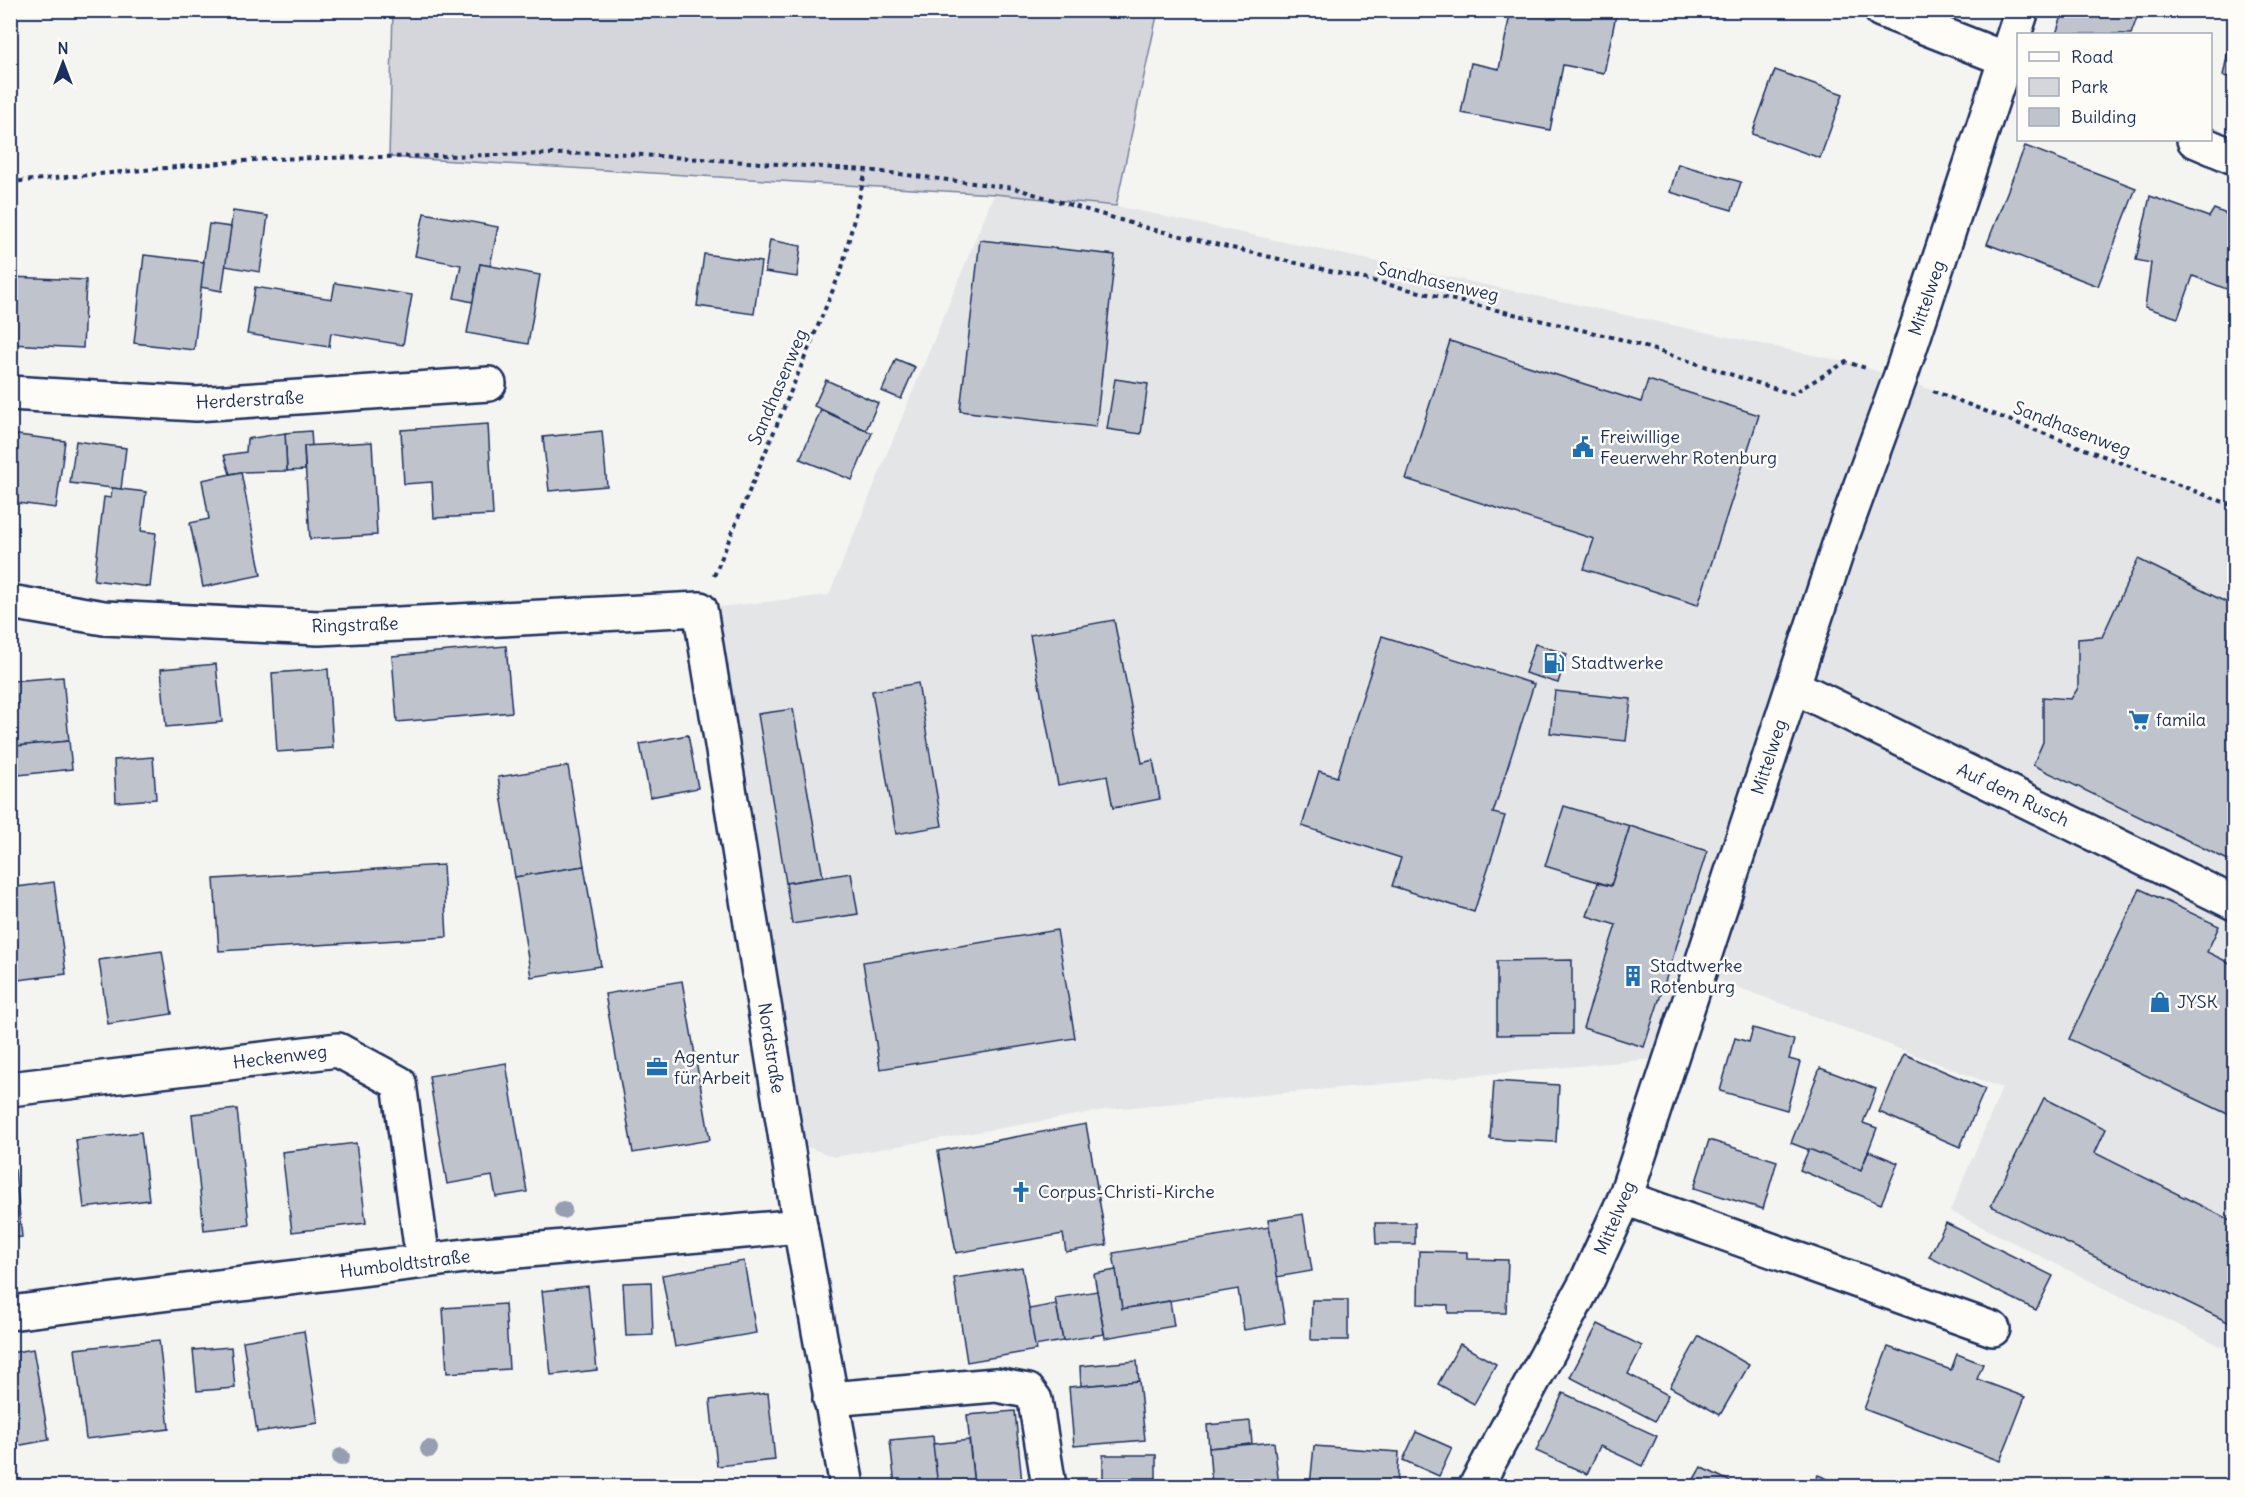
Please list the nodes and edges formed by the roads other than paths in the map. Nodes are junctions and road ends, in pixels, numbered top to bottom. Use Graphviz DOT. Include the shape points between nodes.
graph roads {
  1 [pos="1881,10"];
  2 [pos="2022,10"];
  3 [pos="2017,33"];
  4 [pos="2017,36"];
  5 [pos="2012,61"];
  6 [pos="2196,141"];
  7 [pos="2235,157"];
  8 [pos="489,384"];
  9 [pos="10,393"];
  10 [pos="10,602"];
  11 [pos="700,609"];
  12 [pos="1793,686"];
  13 [pos="2235,903"];
  14 [pos="10,1089"];
  15 [pos="1625,1198"];
  16 [pos="800,1227"];
  17 [pos="423,1261"];
  18 [pos="10,1313"];
  19 [pos="1993,1329"];
  20 [pos="830,1399"];
  21 [pos="847,1486"];
  22 [pos="1049,1486"];
  23 [pos="1480,1486"];
  1 -- 5 [label="street"];
  2 -- 3 [label="street, Mittelweg"];
  4 -- 5 [label="street, Mittelweg"];
  5 -- 12 [label="street, Mittelweg" via="1840,542"];
  6 -- 7 [label="street"];
  8 -- 9 [label="street, Herderstraße" via="196,404"];
  10 -- 11 [label="street, Ringstraße" via="104,618 319,628"];
  11 -- 16 [label="street, Nordstraße"];
  12 -- 13 [label="street, Auf dem Rusch"];
  12 -- 15 [label="street, Mittelweg"];
  14 -- 17 [label="street, Heckenweg" via="338,1050 399,1083"];
  15 -- 19 [label="street"];
  15 -- 23 [label="street, Mittelweg" via="1587,1281"];
  16 -- 17 [label="street, Humboldtstraße"];
  16 -- 20 [label="street, Nordstraße"];
  17 -- 18 [label="street, Humboldtstraße"];
  20 -- 21 [label="street, Nordstraße"];
  20 -- 22 [label="street" via="996,1385 1028,1391 1035,1400"];
}
